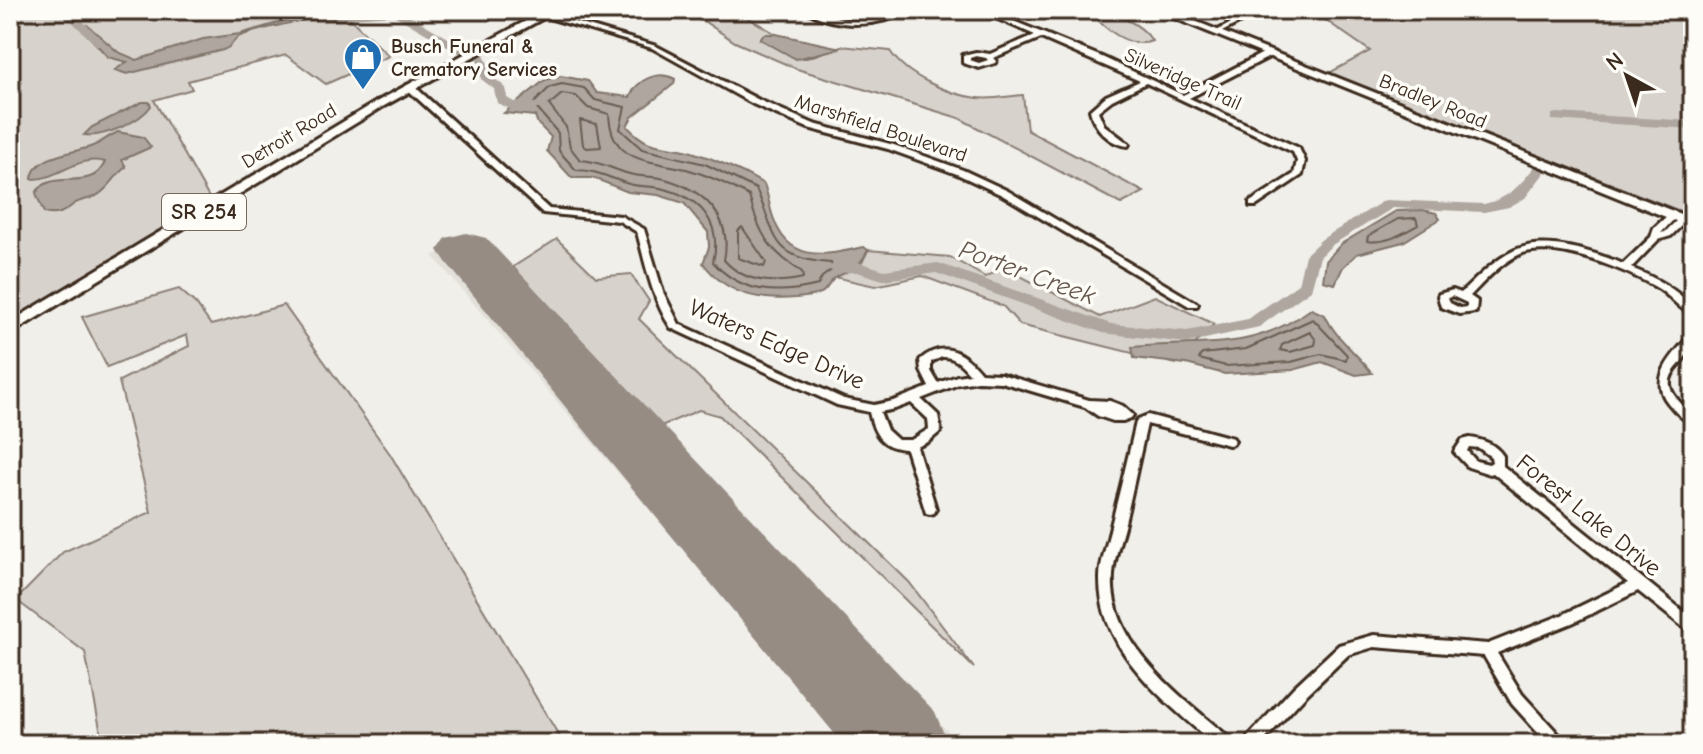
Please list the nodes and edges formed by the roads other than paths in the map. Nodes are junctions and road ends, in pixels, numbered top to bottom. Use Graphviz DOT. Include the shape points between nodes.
graph roads {
  1 [pos="808,10"];
  2 [pos="908,10"];
  3 [pos="980,10"];
  4 [pos="1159,10"];
  5 [pos="1260,10"];
  6 [pos="548,13"];
  7 [pos="1216,33"];
  8 [pos="1042,35"];
  9 [pos="1268,54"];
  10 [pos="990,57"];
  11 [pos="1145,81"];
  12 [pos="410,87"];
  13 [pos="1184,97"];
  14 [pos="1125,144"];
  15 [pos="1253,204"];
  16 [pos="1682,220"];
  17 [pos="1624,269"];
  18 [pos="1464,296"];
  19 [pos="1193,304"];
  20 [pos="1693,313"];
  21 [pos="10,329"];
  22 [pos="1693,338"];
  23 [pos="978,377"];
  24 [pos="935,387"];
  25 [pos="913,398"];
  26 [pos="1089,404"];
  27 [pos="874,409"];
  28 [pos="1693,420"];
  29 [pos="1229,441"];
  30 [pos="910,444"];
  31 [pos="1495,467"];
  32 [pos="930,509"];
  33 [pos="1639,584"];
  34 [pos="1693,627"];
  35 [pos="1488,650"];
  36 [pos="1226,744"];
  37 [pos="1251,744"];
  38 [pos="1558,744"];
  1 -- 2 [label="street" via="853,24"];
  3 -- 8 [label="street, Silveridge Trail"];
  4 -- 7 [label="main road, Bradley Road"];
  5 -- 7 [label="street"];
  6 -- 12 [label="main road, Detroit Road / SR 254"];
  6 -- 19 [label="street, Marshfield Boulevard" via="654,47 811,126 960,172"];
  7 -- 9 [label="main road, Bradley Road"];
  8 -- 10 [label="street"];
  8 -- 11 [label="street, Silveridge Trail"];
  9 -- 13 [label="street"];
  9 -- 16 [label="main road, Bradley Road"];
  11 -- 13 [label="street, Silveridge Trail"];
  11 -- 14 [label="street" via="1094,110 1103,131"];
  12 -- 21 [label="main road, Detroit Road / SR 254"];
  12 -- 27 [label="street, Waters Edge Drive" via="546,211 621,219 641,231 665,313 675,326 841,402"];
  13 -- 15 [label="street, Silveridge Trail" via="1296,150 1301,161 1298,175"];
  16 -- 17 [label="street"];
  17 -- 18 [label="street" via="1549,247 1524,249"];
  17 -- 20 [label="street" via="1686,302"];
  22 -- 28 [label="street" via="1664,374 1664,388"];
  23 -- 24 [label="street, Waters Edge Drive"];
  23 -- 24 [label="street" via="962,357 934,354 925,360"];
  23 -- 26 [label="street, Waters Edge Drive" via="1001,378"];
  24 -- 25 [label="street, Waters Edge Drive"];
  25 -- 27 [label="street, Waters Edge Drive"];
  25 -- 30 [label="street" via="934,418 935,431"];
  27 -- 30 [label="street" via="883,438 900,446"];
  29 -- 36 [label="street" via="1148,419 1142,422 1106,575 1115,624 1131,654"];
  30 -- 32 [label="street"];
  31 -- 33 [label="street, Forest Lake Drive"];
  33 -- 34 [label="street, Forest Lake Drive"];
  33 -- 35 [label="street"];
  35 -- 37 [label="street" via="1374,641 1344,650"];
  35 -- 38 [label="street" via="1517,699"];
}
